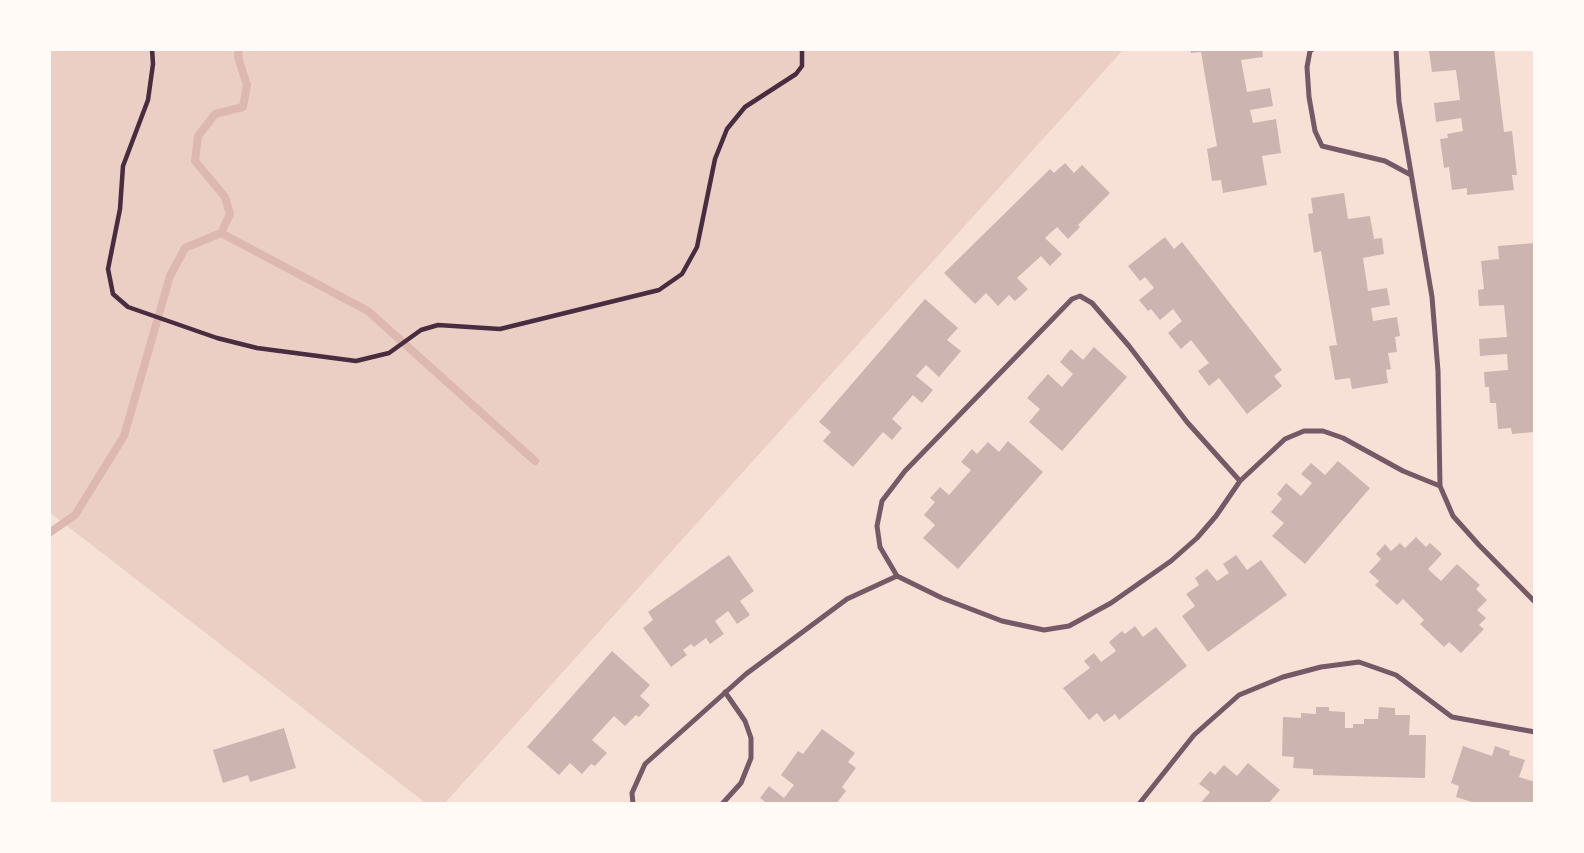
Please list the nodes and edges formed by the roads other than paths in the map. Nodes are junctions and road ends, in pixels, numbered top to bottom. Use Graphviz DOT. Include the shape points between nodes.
graph roads {
  1 [pos="1312,49"];
  2 [pos="1396,49"];
  3 [pos="1411,176"];
  4 [pos="1240,481"];
  5 [pos="1440,486"];
  6 [pos="897,576"];
  7 [pos="1535,601"];
  8 [pos="725,692"];
  9 [pos="1535,732"];
  10 [pos="633,804"];
  11 [pos="722,804"];
  12 [pos="1139,804"];
  1 -- 3 [label="lane" via="1307,67 1309,97 1322,146 1385,161"];
  2 -- 3 [label="lane"];
  3 -- 5 [label="lane" via="1432,297"];
  4 -- 5 [label="lane" via="1285,439 1304,431 1323,431"];
  4 -- 6 [label="lane" via="1197,538 1111,603 1069,626 1044,630 1002,621"];
  4 -- 6 [label="lane" via="1092,303 1080,296 1072,299 905,471 882,501 877,526 880,547"];
  5 -- 7 [label="lane" via="1453,516"];
  6 -- 8 [label="lane" via="846,599"];
  8 -- 10 [label="lane" via="645,764 632,793"];
  8 -- 11 [label="lane" via="745,721 751,758 741,783"];
  9 -- 12 [label="lane" via="1452,717 1396,675 1359,662 1321,667 1239,695 1194,735"];
}
